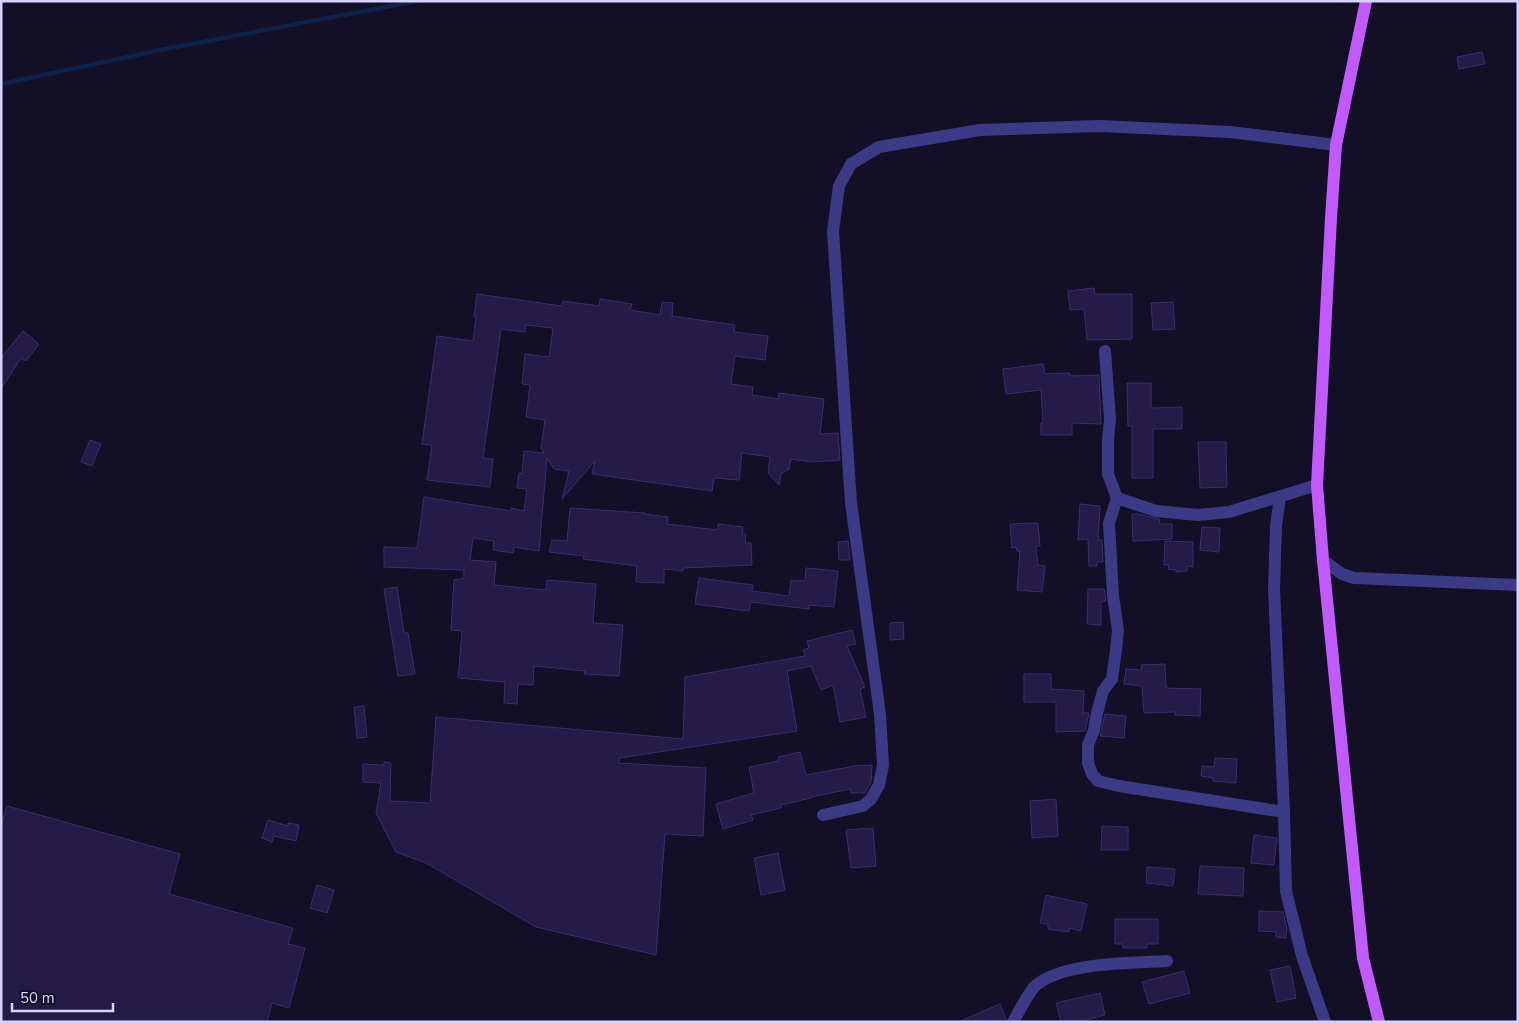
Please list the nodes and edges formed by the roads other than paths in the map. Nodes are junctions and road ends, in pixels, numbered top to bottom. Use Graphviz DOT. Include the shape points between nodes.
graph roads {
  1 [pos="1366,1"];
  2 [pos="1336,145"];
  3 [pos="1105,351"];
  4 [pos="1317,485"];
  5 [pos="1280,497"];
  6 [pos="1117,498"];
  7 [pos="1322,560"];
  8 [pos="1518,585"];
  9 [pos="1284,812"];
  10 [pos="823,815"];
  11 [pos="1167,961"];
  12 [pos="1013,1022"];
  13 [pos="1325,1022"];
  14 [pos="1379,1022"];
  1 -- 2 [label="main road"];
  2 -- 4 [label="main road"];
  2 -- 10 [label="street" via="1230,132 1099,126 990,130 879,147 851,164 839,186 834,231 851,503 880,714 883,765 879,785 863,806"];
  3 -- 6 [label="street" via="1110,419 1108,474"];
  4 -- 5 [label="street"];
  4 -- 7 [label="main road"];
  5 -- 6 [label="street" via="1229,512 1198,515 1156,511"];
  5 -- 9 [label="street" via="1274,589"];
  6 -- 9 [label="street" via="1109,523 1118,630 1112,678 1103,691 1088,745 1092,774 1098,782"];
  7 -- 8 [label="street" via="1354,578"];
  7 -- 14 [label="main road" via="1363,958"];
  9 -- 13 [label="street" via="1286,891 1302,956"];
  11 -- 12 [label="street" via="1061,972 1035,986"];
}
